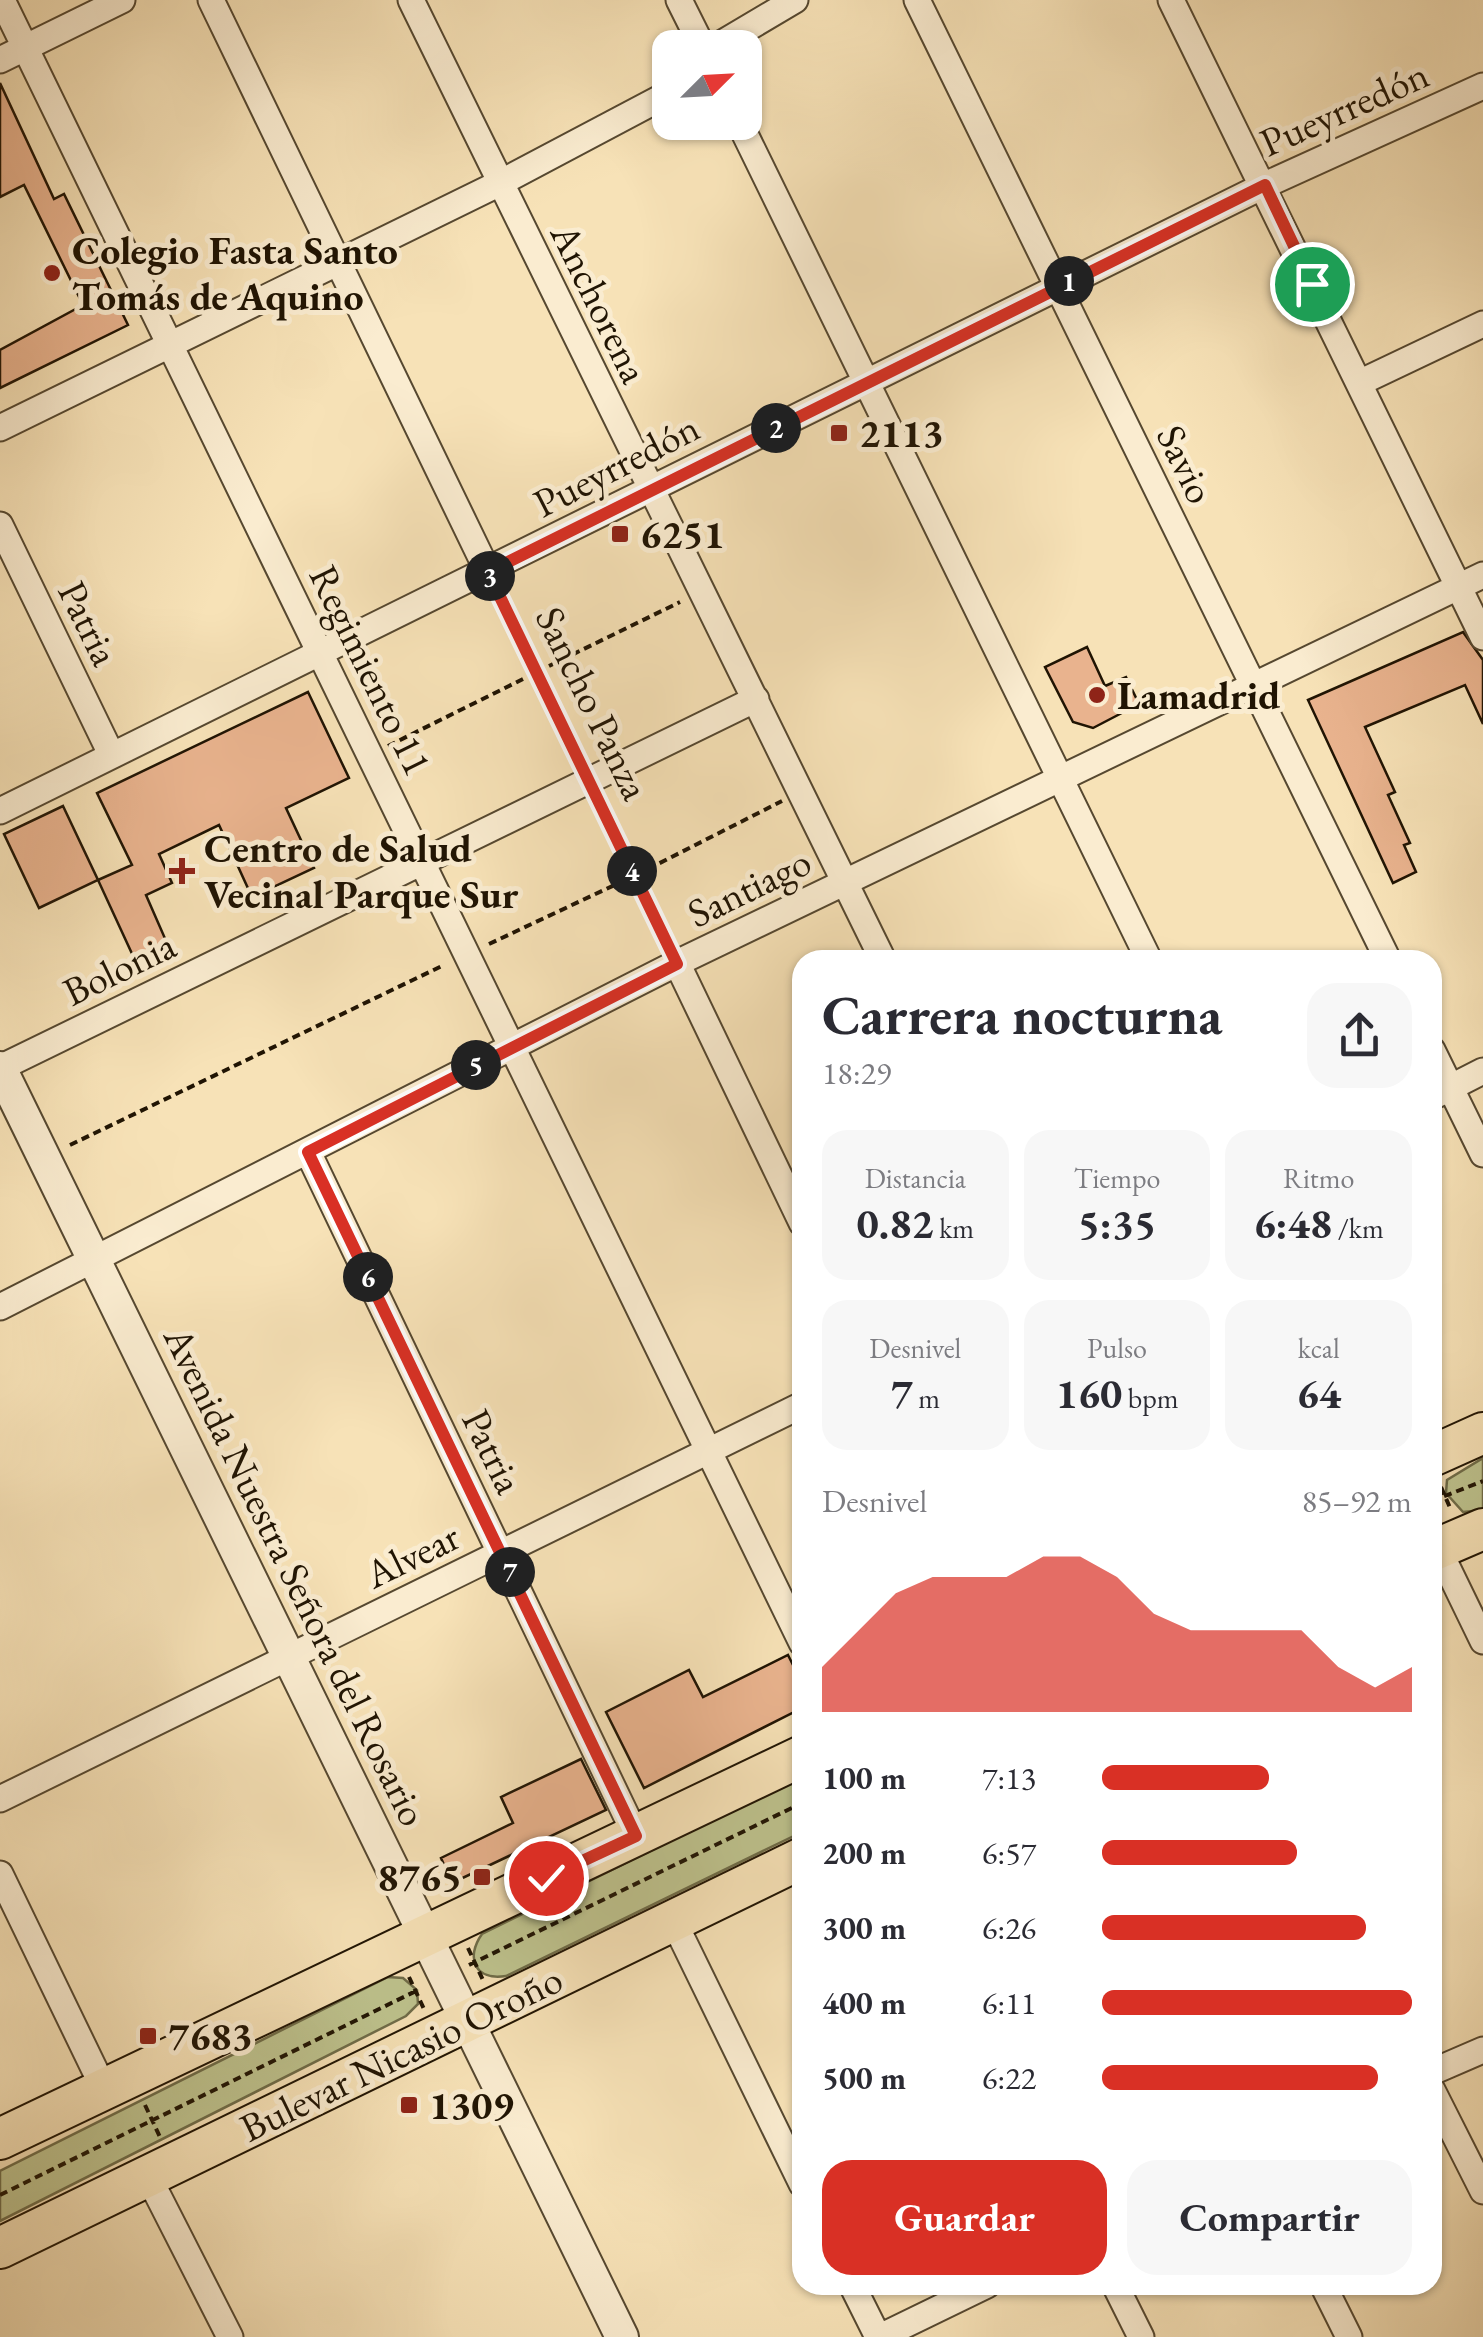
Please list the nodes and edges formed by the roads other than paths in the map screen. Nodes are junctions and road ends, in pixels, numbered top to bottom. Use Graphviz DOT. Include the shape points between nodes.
graph roads {
  1 [pos="2,0"];
  2 [pos="122,0"];
  3 [pos="211,0"];
  4 [pos="411,0"];
  5 [pos="679,0"];
  6 [pos="796,0"];
  7 [pos="917,0"];
  8 [pos="1171,0"];
  9 [pos="693,30"];
  10 [pos="745,30"];
  11 [pos="25,48"];
  12 [pos="0,60"];
  13 [pos="1483,86"];
  14 [pos="652,103"];
  15 [pos="748,140"];
  16 [pos="500,183"];
  17 [pos="1265,185"];
  18 [pos="337,260"];
  19 [pos="1058,286"];
  20 [pos="1483,324"];
  21 [pos="170,344"];
  22 [pos="1359,384"];
  23 [pos="866,385"];
  24 [pos="0,428"];
  25 [pos="648,489"];
  26 [pos="0,526"];
  27 [pos="488,572"];
  28 [pos="1483,574"];
  29 [pos="1458,587"];
  30 [pos="1483,637"];
  31 [pos="320,652"];
  32 [pos="1254,686"];
  33 [pos="756,698"];
  34 [pos="111,754"];
  35 [pos="588,780"];
  36 [pos="1061,781"];
  37 [pos="0,811"];
  38 [pos="422,862"];
  39 [pos="844,882"];
  40 [pos="878,950"];
  41 [pos="1144,950"];
  42 [pos="1383,950"];
  43 [pos="677,964"];
  44 [pos="512,1046"];
  45 [pos="0,1068"];
  46 [pos="1483,1072"];
  47 [pos="1442,1092"];
  48 [pos="308,1152"];
  49 [pos="1483,1154"];
  50 [pos="792,1201"];
  51 [pos="94,1260"];
  52 [pos="0,1307"];
  53 [pos="792,1411"];
  54 [pos="1483,1434"];
  55 [pos="709,1451"];
  56 [pos="1442,1465"];
  57 [pos="1450,1541"];
  58 [pos="501,1553"];
  59 [pos="792,1622"];
  60 [pos="1483,1641"];
  61 [pos="289,1658"];
  62 [pos="792,1761"];
  63 [pos="0,1798"];
  64 [pos="636,1836"];
  65 [pos="792,1863"];
  66 [pos="0,1874"];
  67 [pos="674,1920"];
  68 [pos="425,1935"];
  69 [pos="467,2021"];
  70 [pos="1483,2050"];
  71 [pos="1442,2068"];
  72 [pos="118,2083"];
  73 [pos="1442,2110"];
  74 [pos="0,2139"];
  75 [pos="792,2163"];
  76 [pos="160,2170"];
  77 [pos="1483,2192"];
  78 [pos="0,2248"];
  79 [pos="857,2295"];
  80 [pos="966,2295"];
  81 [pos="1120,2295"];
  82 [pos="1328,2295"];
  83 [pos="230,2337"];
  84 [pos="622,2337"];
  85 [pos="879,2337"];
  86 [pos="1141,2337"];
  87 [pos="1349,2337"];
  1 -- 11 [label="street, Regimiento 11"];
  2 -- 11 [label="street"];
  3 -- 18 [label="street, Sancho Panza"];
  4 -- 16 [label="street, Anchorena"];
  5 -- 9 [label="street"];
  6 -- 10 [label="street"];
  7 -- 19 [label="street, Savio"];
  8 -- 17 [label="street"];
  11 -- 12 [label="street"];
  11 -- 21 [label="street, Regimiento 11"];
  13 -- 17 [label="street, Pueyrredón"];
  14 -- 16 [label="street"];
  15 -- 23 [label="street"];
  16 -- 18 [label="street"];
  16 -- 25 [label="street, Anchorena"];
  17 -- 19 [label="street, Pueyrredón"];
  17 -- 22 [label="street"];
  18 -- 21 [label="street"];
  18 -- 27 [label="street, Sancho Panza"];
  19 -- 23 [label="street, Pueyrredón"];
  19 -- 32 [label="street, Savio"];
  20 -- 22 [label="street"];
  21 -- 24 [label="street"];
  21 -- 31 [label="street, Regimiento 11"];
  22 -- 29 [label="street"];
  23 -- 25 [label="street, Pueyrredón"];
  23 -- 36 [label="street"];
  25 -- 27 [label="street, Pueyrredón"];
  25 -- 33 [label="street, Anchorena"];
  26 -- 34 [label="street, Patria"];
  27 -- 31 [label="street, Pueyrredón"];
  27 -- 35 [label="lane, Sancho Panza"];
  28 -- 29 [label="street, Santiago"];
  29 -- 30 [label="street"];
  29 -- 32 [label="street, Santiago"];
  31 -- 34 [label="street, Pueyrredón"];
  31 -- 38 [label="street, Regimiento 11"];
  32 -- 36 [label="street, Santiago"];
  32 -- 42 [label="street, Savio"];
  33 -- 35 [label="street, Bolonia"];
  33 -- 39 [label="street, Anchorena"];
  34 -- 37 [label="street, Pueyrredón"];
  35 -- 38 [label="street, Bolonia"];
  35 -- 43 [label="lane, Sancho Panza"];
  36 -- 39 [label="street, Santiago"];
  36 -- 41 [label="street"];
  38 -- 44 [label="street, Regimiento 11"];
  38 -- 45 [label="street, Bolonia"];
  39 -- 40 [label="street, Anchorena"];
  39 -- 43 [label="street, Santiago"];
  43 -- 44 [label="street, Santiago"];
  43 -- 50 [label="street, Sancho Panza"];
  44 -- 48 [label="street, Santiago"];
  44 -- 55 [label="street, Regimiento 11"];
  45 -- 51 [label="street, Avenida Nuestra Señora del Rosario"];
  46 -- 47 [label="street"];
  47 -- 49 [label="street"];
  48 -- 51 [label="street, Santiago"];
  48 -- 58 [label="street, Patria"];
  51 -- 52 [label="street, Santiago"];
  51 -- 61 [label="street, Avenida Nuestra Señora del Rosario"];
  53 -- 55 [label="street, Alvear"];
  54 -- 56 [label="main road"];
  55 -- 58 [label="street, Alvear"];
  55 -- 59 [label="street, Regimiento 11"];
  57 -- 60 [label="street"];
  58 -- 61 [label="street, Alvear"];
  58 -- 64 [label="street, Patria"];
  61 -- 63 [label="street, Alvear"];
  61 -- 68 [label="street, Avenida Nuestra Señora del Rosario"];
  62 -- 64 [label="main road"];
  64 -- 68 [label="main road"];
  65 -- 67 [label="main road, Bulevar Nicasio Oroño"];
  66 -- 72 [label="street"];
  67 -- 69 [label="main road, Bulevar Nicasio Oroño"];
  67 -- 75 [label="street"];
  68 -- 69 [label="street, Avenida Nuestra Señora del Rosario"];
  68 -- 72 [label="main road"];
  69 -- 76 [label="main road, Bulevar Nicasio Oroño"];
  69 -- 84 [label="street, Avenida Nuestra Señora del Rosario"];
  70 -- 71 [label="street"];
  72 -- 74 [label="main road"];
  73 -- 77 [label="street"];
  76 -- 78 [label="main road, Bulevar Nicasio Oroño"];
  76 -- 83 [label="street"];
  79 -- 85 [label="street"];
  80 -- 85 [label="street"];
  81 -- 86 [label="street"];
  82 -- 87 [label="street"];
}
